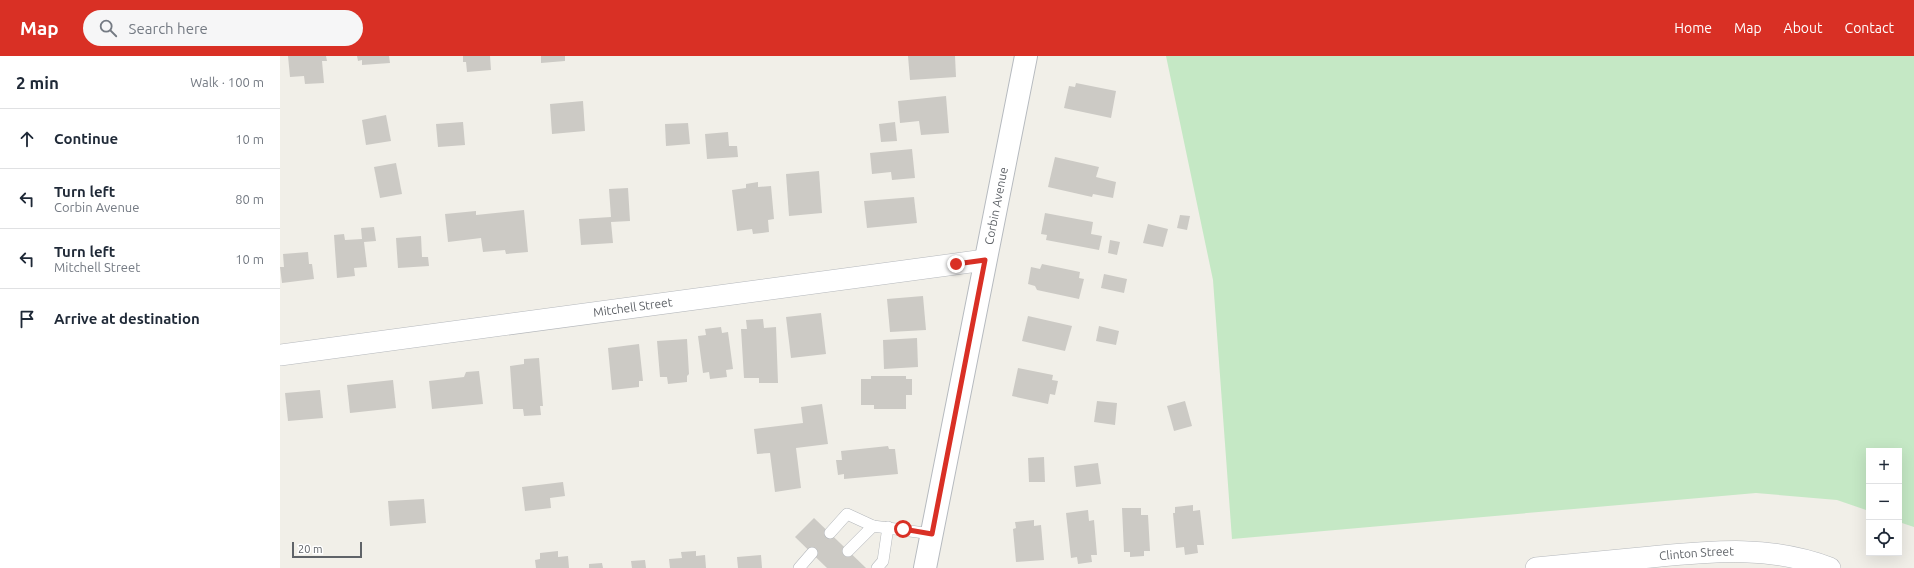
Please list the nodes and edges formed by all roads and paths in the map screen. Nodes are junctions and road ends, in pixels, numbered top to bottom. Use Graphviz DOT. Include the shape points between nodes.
graph roads {
  1 [pos="1026,56"];
  2 [pos="985,260"];
  3 [pos="280,355"];
  4 [pos="873,526"];
  5 [pos="888,528"];
  6 [pos="830,533"];
  7 [pos="932,534"];
  8 [pos="848,551"];
  9 [pos="812,553"];
  10 [pos="799,568"];
  11 [pos="877,568"];
  12 [pos="925,568"];
  13 [pos="1536,568"];
  14 [pos="1830,568"];
  1 -- 2 [label="main road, Corbin Avenue"];
  2 -- 3 [label="street, Mitchell Street"];
  2 -- 7 [label="main road, Corbin Avenue"];
  4 -- 5 [label="lane"];
  4 -- 6 [label="lane" via="847,514"];
  4 -- 8 [label="lane"];
  5 -- 7 [label="lane"];
  5 -- 11 [label="lane" via="883,561"];
  7 -- 12 [label="main road, Corbin Avenue"];
  9 -- 10 [label="lane"];
  13 -- 14 [label="street, Clinton Street" via="1748,551 1785,555"];
}
